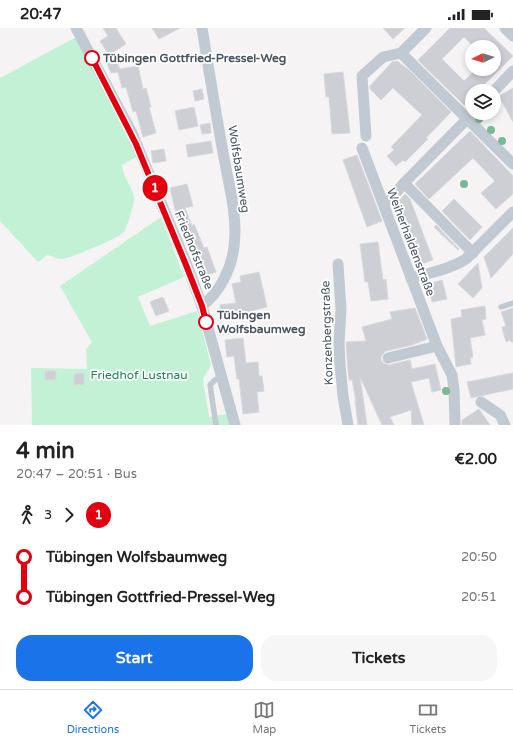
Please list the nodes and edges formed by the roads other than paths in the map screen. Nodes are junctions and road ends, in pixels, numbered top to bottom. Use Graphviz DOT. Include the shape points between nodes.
graph roads {
  1 [pos="76,28"];
  2 [pos="202,28"];
  3 [pos="426,28"];
  4 [pos="505,28"];
  5 [pos="513,36"];
  6 [pos="401,53"];
  7 [pos="513,70"];
  8 [pos="500,84"];
  9 [pos="465,111"];
  10 [pos="466,120"];
  11 [pos="474,120"];
  12 [pos="366,136"];
  13 [pos="362,148"];
  14 [pos="513,164"];
  15 [pos="404,183"];
  16 [pos="390,200"];
  17 [pos="513,212"];
  18 [pos="473,253"];
  19 [pos="338,264"];
  20 [pos="411,278"];
  21 [pos="513,303"];
  22 [pos="202,306"];
  23 [pos="501,307"];
  24 [pos="437,346"];
  25 [pos="388,358"];
  26 [pos="222,376"];
  27 [pos="481,402"];
  28 [pos="216,425"];
  29 [pos="235,425"];
  30 [pos="348,425"];
  31 [pos="455,425"];
  32 [pos="505,425"];
  1 -- 22 [label="street, Friedhofstraße" via="132,133"];
  2 -- 22 [label="street, Wolfsbaumweg" via="235,233 232,258 225,276 210,300"];
  3 -- 6 [label="street"];
  4 -- 5 [label="street"];
  6 -- 9 [label="street"];
  6 -- 12 [label="street" via="383,57 362,76"];
  7 -- 8 [label="street"];
  10 -- 15 [label="street"];
  11 -- 14 [label="street"];
  13 -- 20 [label="street, Weiherhaldenstraße"];
  15 -- 16 [label="street"];
  15 -- 18 [label="street"];
  17 -- 18 [label="street"];
  18 -- 20 [label="street" via="446,269"];
  19 -- 30 [label="street, Konzenbergstraße" via="341,309 340,365"];
  20 -- 24 [label="street, Weiherhaldenstraße"];
  21 -- 23 [label="lane"];
  22 -- 26 [label="street, Friedhofstraße"];
  24 -- 25 [label="street"];
  24 -- 31 [label="street, Weiherhaldenstraße" via="452,375"];
  26 -- 28 [label="lane" via="210,385"];
  26 -- 29 [label="street, Friedhofstraße"];
  27 -- 32 [label="street" via="500,415"];
}
